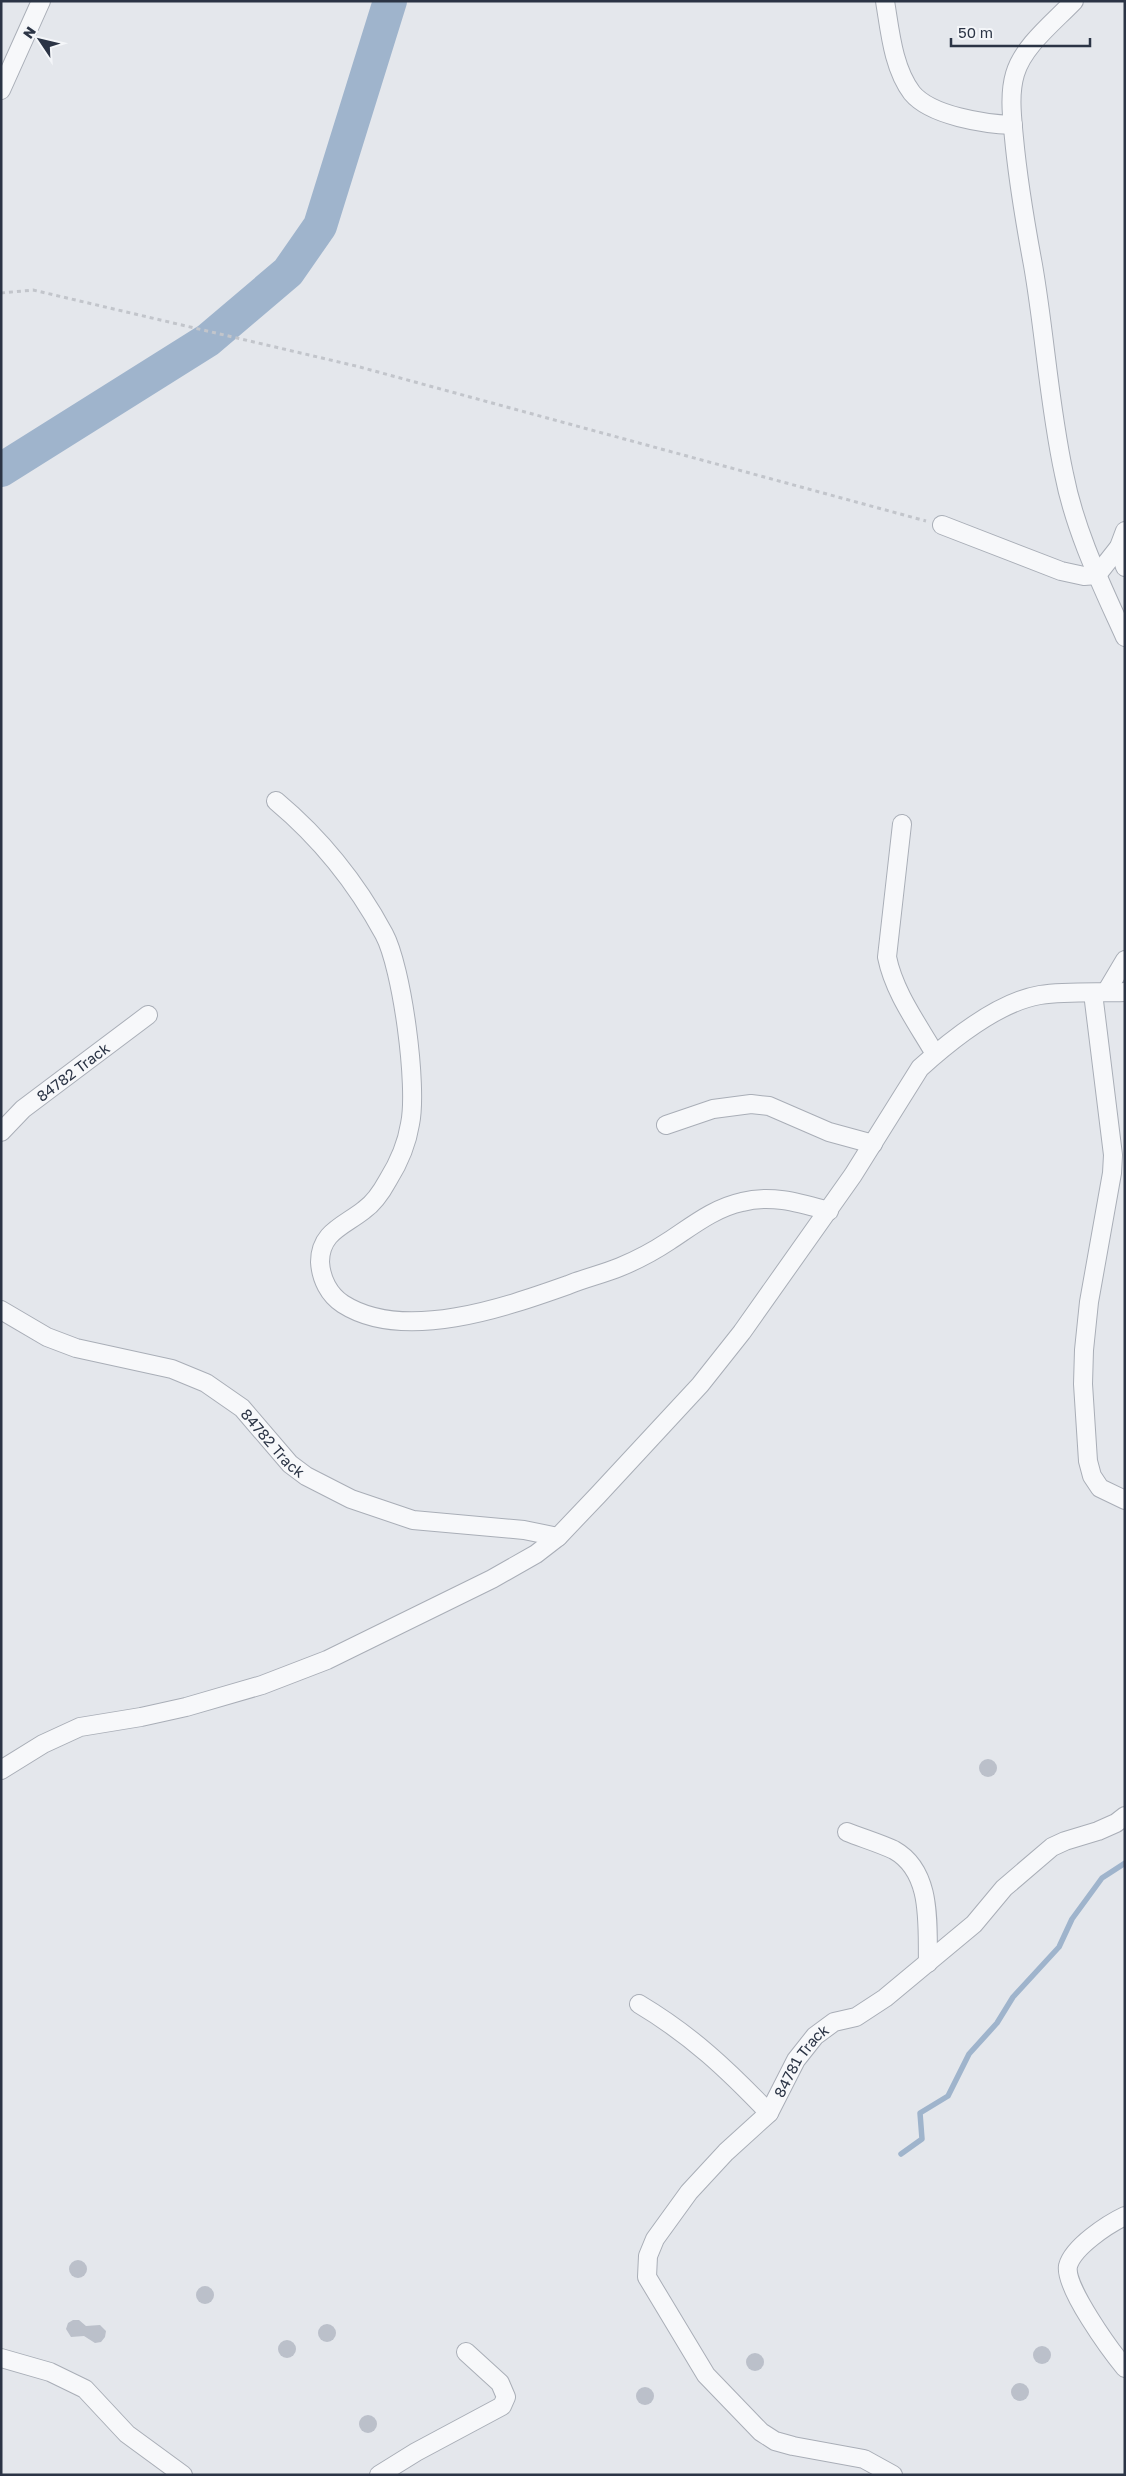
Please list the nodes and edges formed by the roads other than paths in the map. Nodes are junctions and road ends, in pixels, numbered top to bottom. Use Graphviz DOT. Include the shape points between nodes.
graph roads {
  1 [pos="41,1"];
  2 [pos="885,1"];
  3 [pos="1074,1"];
  4 [pos="1,90"];
  5 [pos="1013,125"];
  6 [pos="942,525"];
  7 [pos="1122,539"];
  8 [pos="1125,567"];
  9 [pos="1097,575"];
  10 [pos="1125,637"];
  11 [pos="276,801"];
  12 [pos="902,824"];
  13 [pos="1125,960"];
  14 [pos="1125,992"];
  15 [pos="1100,993"];
  16 [pos="148,1015"];
  17 [pos="935,1054"];
  18 [pos="666,1125"];
  19 [pos="1,1132"];
  20 [pos="873,1144"];
  21 [pos="829,1211"];
  22 [pos="1,1310"];
  23 [pos="1125,1500"];
  24 [pos="558,1537"];
  25 [pos="1,1770"];
  26 [pos="1125,1816"];
  27 [pos="847,1832"];
  28 [pos="928,1963"];
  29 [pos="639,2004"];
  30 [pos="769,2113"];
  31 [pos="1125,2216"];
  32 [pos="466,2352"];
  33 [pos="1,2358"];
  34 [pos="1125,2368"];
  35 [pos="183,2475"];
  36 [pos="379,2475"];
  37 [pos="893,2475"];
  1 -- 4 [label="street"];
  2 -- 5 [label="street" via="900,71 914,94 942,111 964,119 983,124"];
  3 -- 5 [label="street" via="1035,42 1015,72 1011,89"];
  5 -- 9 [label="street" via="1018,181 1064,476"];
  6 -- 9 [label="street" via="1061,572"];
  7 -- 8 [label="street"];
  7 -- 9 [label="street"];
  9 -- 10 [label="street"];
  11 -- 21 [label="street" via="316,837 384,935 396,967 410,1062 413,1101 402,1153 366,1209 329,1234 322,1247 322,1274 336,1299 365,1316 385,1320 434,1320 517,1303 620,1267 720,1209 740,1202 773,1198"];
  12 -- 17 [label="street" via="886,957 901,997"];
  13 -- 15 [label="street"];
  14 -- 15 [label="street"];
  15 -- 17 [label="street" via="1041,995 1014,1003"];
  15 -- 23 [label="street" via="1113,1156 1088,1302 1083,1384 1088,1461 1092,1476 1100,1488"];
  16 -- 19 [label="street, 84782 Track" via="22,1109"];
  17 -- 20 [label="street" via="916,1074"];
  18 -- 20 [label="street" via="712,1110 751,1104 769,1106 829,1132"];
  20 -- 21 [label="street"];
  21 -- 24 [label="street" via="700,1385"];
  22 -- 24 [label="street, 84782 Track" via="48,1337 76,1348 172,1369 206,1383 242,1408 290,1464 350,1499 413,1520 524,1530"];
  24 -- 25 [label="street" via="516,1567 327,1660 262,1685 186,1707 80,1727 42,1744"];
  26 -- 28 [label="street, 84781 Track" via="1098,1831 1052,1847 1004,1888 974,1924"];
  27 -- 28 [label="street" via="894,1851 912,1866 924,1894"];
  28 -- 30 [label="street, 84781 Track" via="867,2012 846,2021 834,2022 814,2036 796,2060"];
  29 -- 30 [label="street" via="704,2048"];
  30 -- 37 [label="street, 84781 Track" via="708,2170 655,2239 648,2256 647,2277 706,2375 761,2432 793,2446 864,2459"];
  31 -- 34 [label="street" via="1081,2247 1070,2260 1068,2268 1072,2287 1097,2330"];
  32 -- 36 [label="street" via="500,2383 506,2402"];
  33 -- 35 [label="street" via="50,2372 85,2389 127,2434"];
}
